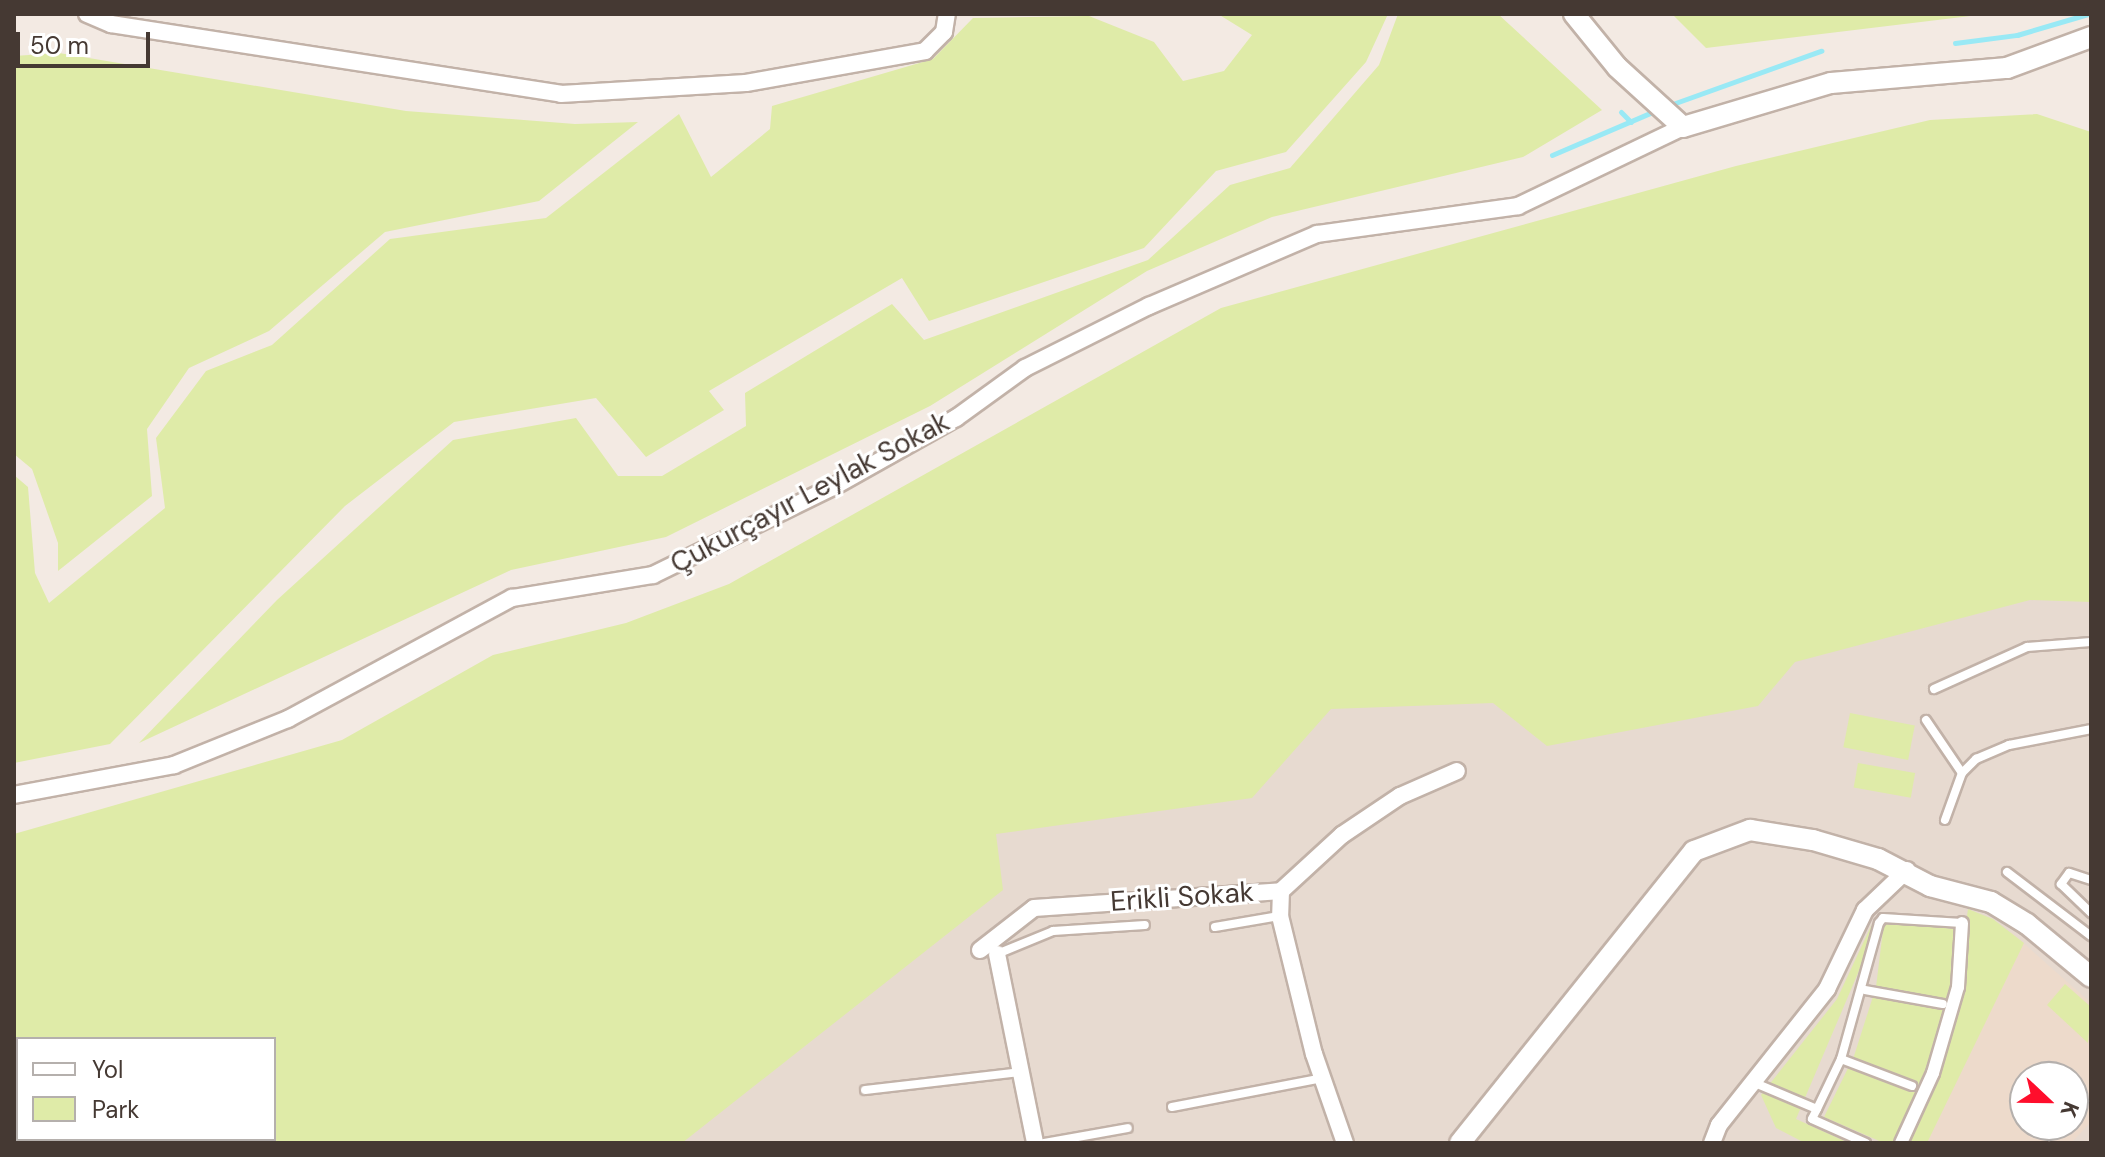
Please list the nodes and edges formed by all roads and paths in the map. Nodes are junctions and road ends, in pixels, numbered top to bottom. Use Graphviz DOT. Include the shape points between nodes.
graph roads {
  1 [pos="87,14"];
  2 [pos="947,14"];
  3 [pos="1574,14"];
  4 [pos="2091,37"];
  5 [pos="1676,123"];
  6 [pos="2091,642"];
  7 [pos="1934,689"];
  8 [pos="1926,720"];
  9 [pos="2091,729"];
  10 [pos="1457,771"];
  11 [pos="1962,773"];
  12 [pos="14,795"];
  13 [pos="1945,820"];
  14 [pos="1907,870"];
  15 [pos="2007,872"];
  16 [pos="2091,880"];
  17 [pos="1281,891"];
  18 [pos="2091,913"];
  19 [pos="1280,916"];
  20 [pos="1962,923"];
  21 [pos="1145,925"];
  22 [pos="1215,927"];
  23 [pos="2091,936"];
  24 [pos="980,950"];
  25 [pos="997,954"];
  26 [pos="2091,977"];
  27 [pos="1865,990"];
  28 [pos="1943,1004"];
  29 [pos="1841,1059"];
  30 [pos="1020,1072"];
  31 [pos="1322,1078"];
  32 [pos="1755,1083"];
  33 [pos="1912,1086"];
  34 [pos="865,1090"];
  35 [pos="1172,1107"];
  36 [pos="1817,1109"];
  37 [pos="1128,1128"];
  38 [pos="1035,1143"];
  39 [pos="1044,1143"];
  40 [pos="1345,1143"];
  41 [pos="1460,1143"];
  42 [pos="1712,1143"];
  43 [pos="1866,1143"];
  44 [pos="1901,1143"];
  1 -- 2 [label="street" via="111,24 561,94 746,83 925,51 944,32"];
  3 -- 5 [label="street"];
  4 -- 5 [label="street" via="2007,68 1831,83"];
  5 -- 12 [label="street, Çukurçayır Leylak Sokak" via="1518,206 1317,234 1039,361 956,418 833,487 653,575 512,598 288,719 174,765"];
  6 -- 7 [label="lane" via="2027,647"];
  8 -- 11 [label="lane"];
  9 -- 11 [label="lane" via="2009,745 1976,759"];
  10 -- 17 [label="street, Erikli Sokak" via="1400,796 1342,835"];
  11 -- 13 [label="lane"];
  14 -- 26 [label="street" via="1930,886 1991,902"];
  14 -- 32 [label="street" via="1865,910 1827,989"];
  14 -- 41 [label="street" via="1813,840 1750,830 1694,851"];
  15 -- 23 [label="lane"];
  16 -- 18 [label="lane" via="2069,873 2061,884"];
  17 -- 19 [label="street"];
  17 -- 24 [label="street, Erikli Sokak" via="1034,908"];
  19 -- 22 [label="lane"];
  19 -- 31 [label="street"];
  20 -- 27 [label="lane" via="1883,918"];
  20 -- 44 [label="street" via="1958,987 1933,1073"];
  21 -- 25 [label="lane" via="1053,931"];
  25 -- 30 [label="street"];
  27 -- 28 [label="lane"];
  27 -- 29 [label="lane"];
  29 -- 33 [label="lane"];
  29 -- 36 [label="lane"];
  30 -- 34 [label="lane"];
  30 -- 38 [label="street"];
  31 -- 35 [label="lane"];
  31 -- 40 [label="street"];
  32 -- 36 [label="lane"];
  32 -- 42 [label="street" via="1719,1125"];
  36 -- 43 [label="lane" via="1812,1119"];
  37 -- 39 [label="lane"];
}
